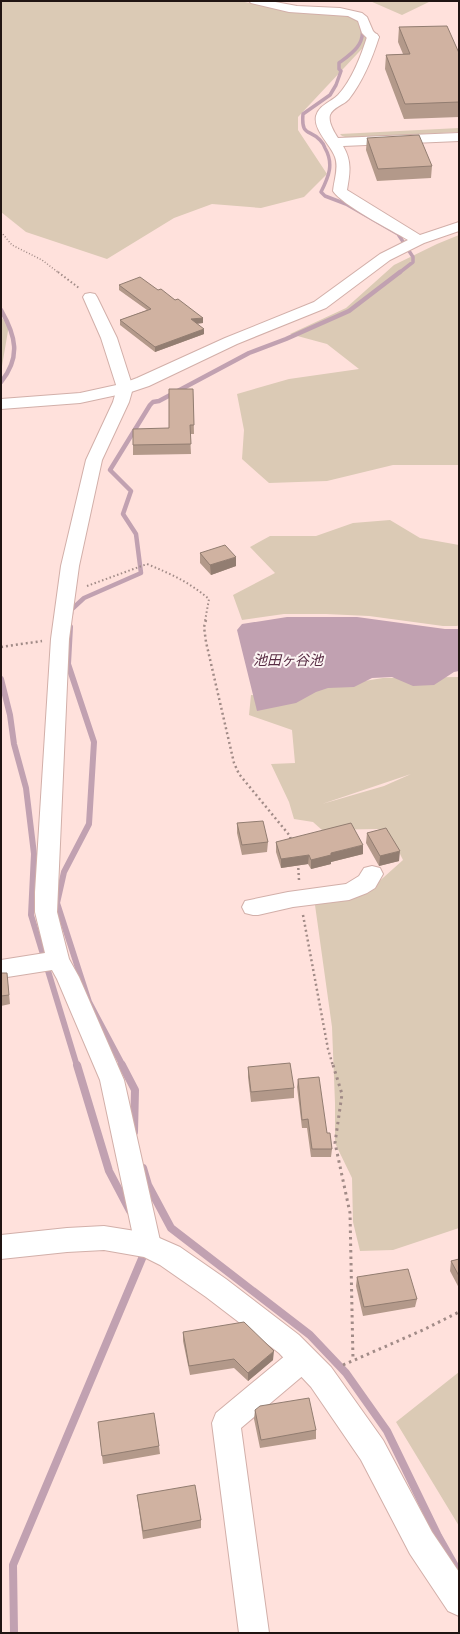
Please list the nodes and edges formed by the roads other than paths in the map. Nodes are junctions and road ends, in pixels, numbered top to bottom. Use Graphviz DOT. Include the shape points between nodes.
graph roads {
  1 [pos="256,1"];
  2 [pos="373,37"];
  3 [pos="459,137"];
  4 [pos="336,142"];
  5 [pos="459,226"];
  6 [pos="419,240"];
  7 [pos="90,297"];
  8 [pos="125,388"];
  9 [pos="1,404"];
  10 [pos="372,874"];
  11 [pos="253,907"];
  12 [pos="58,960"];
  13 [pos="1,969"];
  14 [pos="148,1245"];
  15 [pos="1,1246"];
  16 [pos="302,1359"];
  17 [pos="459,1600"];
  18 [pos="254,1633"];
  1 -- 2 [label="street" via="289,9 355,14 364,18 368,33"];
  2 -- 4 [label="street" via="366,60 344,97 331,105 323,116 326,130"];
  3 -- 4 [label="street"];
  4 -- 6 [label="street" via="343,158 344,170 340,191"];
  5 -- 6 [label="street"];
  6 -- 8 [label="street" via="385,257 320,305"];
  7 -- 8 [label="street" via="109,338"];
  8 -- 9 [label="street" via="80,398"];
  8 -- 12 [label="street" via="94,460 70,566 60,639 46,892 46,912"];
  10 -- 11 [label="street" via="363,886 345,892"];
  12 -- 13 [label="street"];
  12 -- 14 [label="street" via="68,977 112,1080"];
  14 -- 15 [label="street" via="104,1238"];
  14 -- 16 [label="street" via="170,1256 216,1288 289,1344"];
  16 -- 17 [label="street" via="321,1377 372,1450 421,1543"];
  16 -- 18 [label="street" via="226,1423"];
}
